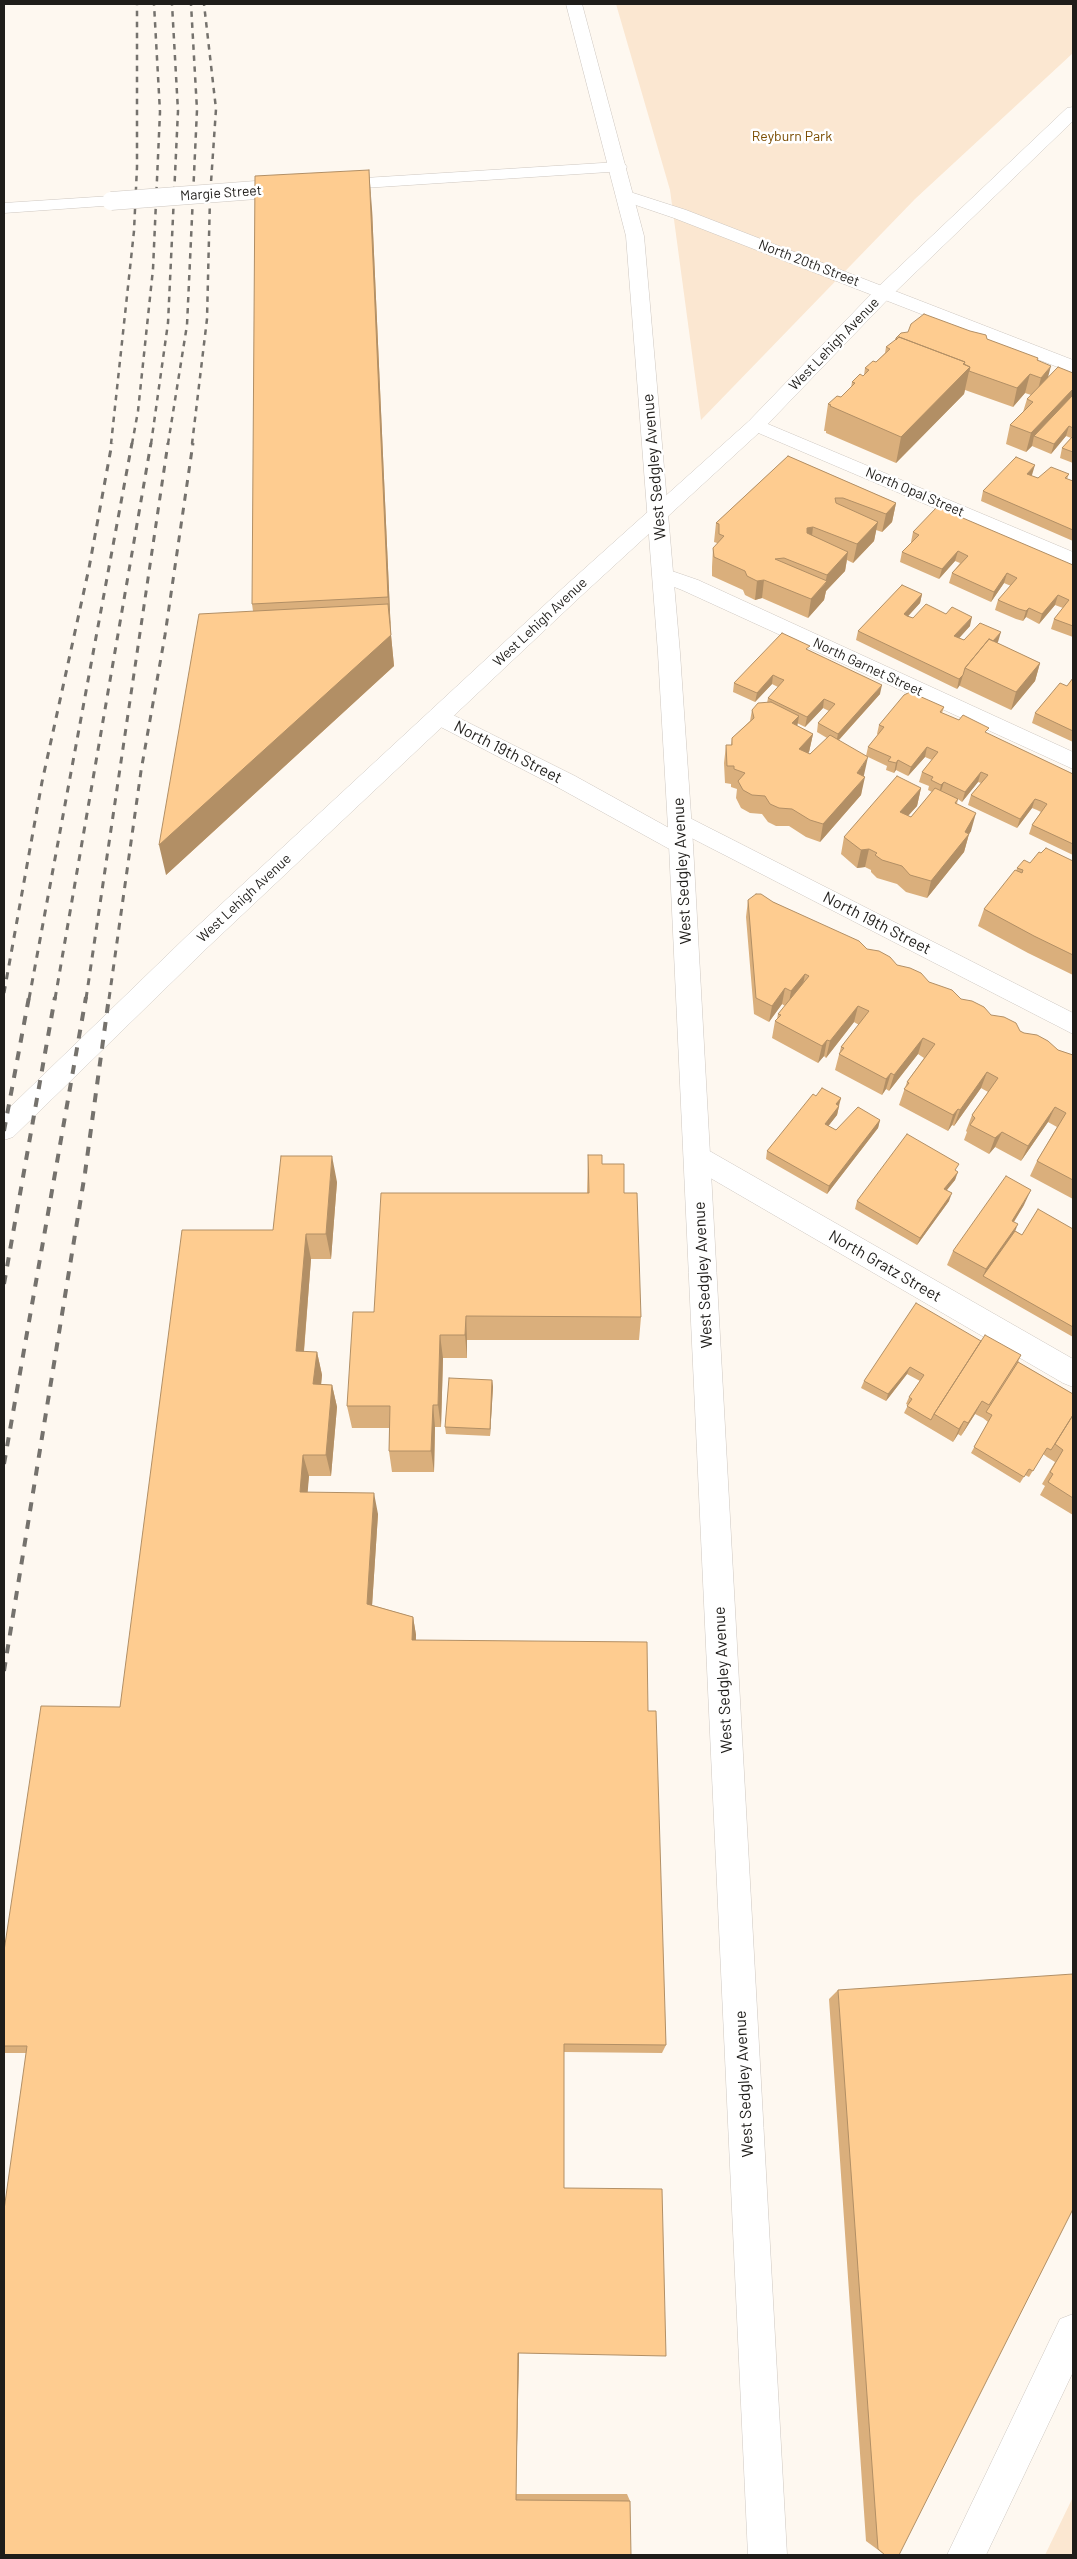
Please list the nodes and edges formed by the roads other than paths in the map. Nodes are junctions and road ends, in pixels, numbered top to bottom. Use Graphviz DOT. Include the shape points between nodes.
graph roads {
  1 [pos="574,4"];
  2 [pos="1073,112"];
  3 [pos="618,167"];
  4 [pos="317,186"];
  5 [pos="288,188"];
  6 [pos="627,196"];
  7 [pos="4,208"];
  8 [pos="884,292"];
  9 [pos="1073,367"];
  10 [pos="756,425"];
  11 [pos="658,514"];
  12 [pos="1073,560"];
  13 [pos="663,575"];
  14 [pos="439,716"];
  15 [pos="1073,761"];
  16 [pos="681,834"];
  17 [pos="1073,1024"];
  18 [pos="4,1129"];
  19 [pos="697,1157"];
  20 [pos="1073,1374"];
  21 [pos="1073,2332"];
  22 [pos="768,2555"];
  23 [pos="966,2555"];
  1 -- 3 [label="street, West Sedgley Avenue"];
  2 -- 8 [label="street, West Lehigh Avenue"];
  3 -- 4 [label="street"];
  3 -- 6 [label="street, West Sedgley Avenue"];
  5 -- 7 [label="street, Margie Street, bridge"];
  6 -- 8 [label="street, North 20th Street"];
  6 -- 11 [label="street, West Sedgley Avenue" via="635,236"];
  8 -- 9 [label="street, North 20th Street"];
  8 -- 10 [label="street, West Lehigh Avenue"];
  10 -- 11 [label="street, West Lehigh Avenue"];
  10 -- 12 [label="street, North Opal Street"];
  11 -- 13 [label="street, West Sedgley Avenue"];
  11 -- 14 [label="street, West Lehigh Avenue"];
  13 -- 15 [label="street, North Garnet Street"];
  13 -- 16 [label="street, West Sedgley Avenue"];
  14 -- 16 [label="street, North 19th Street" via="567,782"];
  14 -- 18 [label="street, West Lehigh Avenue" via="198,941"];
  16 -- 17 [label="street, North 19th Street"];
  16 -- 19 [label="street, West Sedgley Avenue"];
  19 -- 20 [label="street, North Gratz Street"];
  19 -- 22 [label="street, West Sedgley Avenue"];
  21 -- 23 [label="street"];
}
